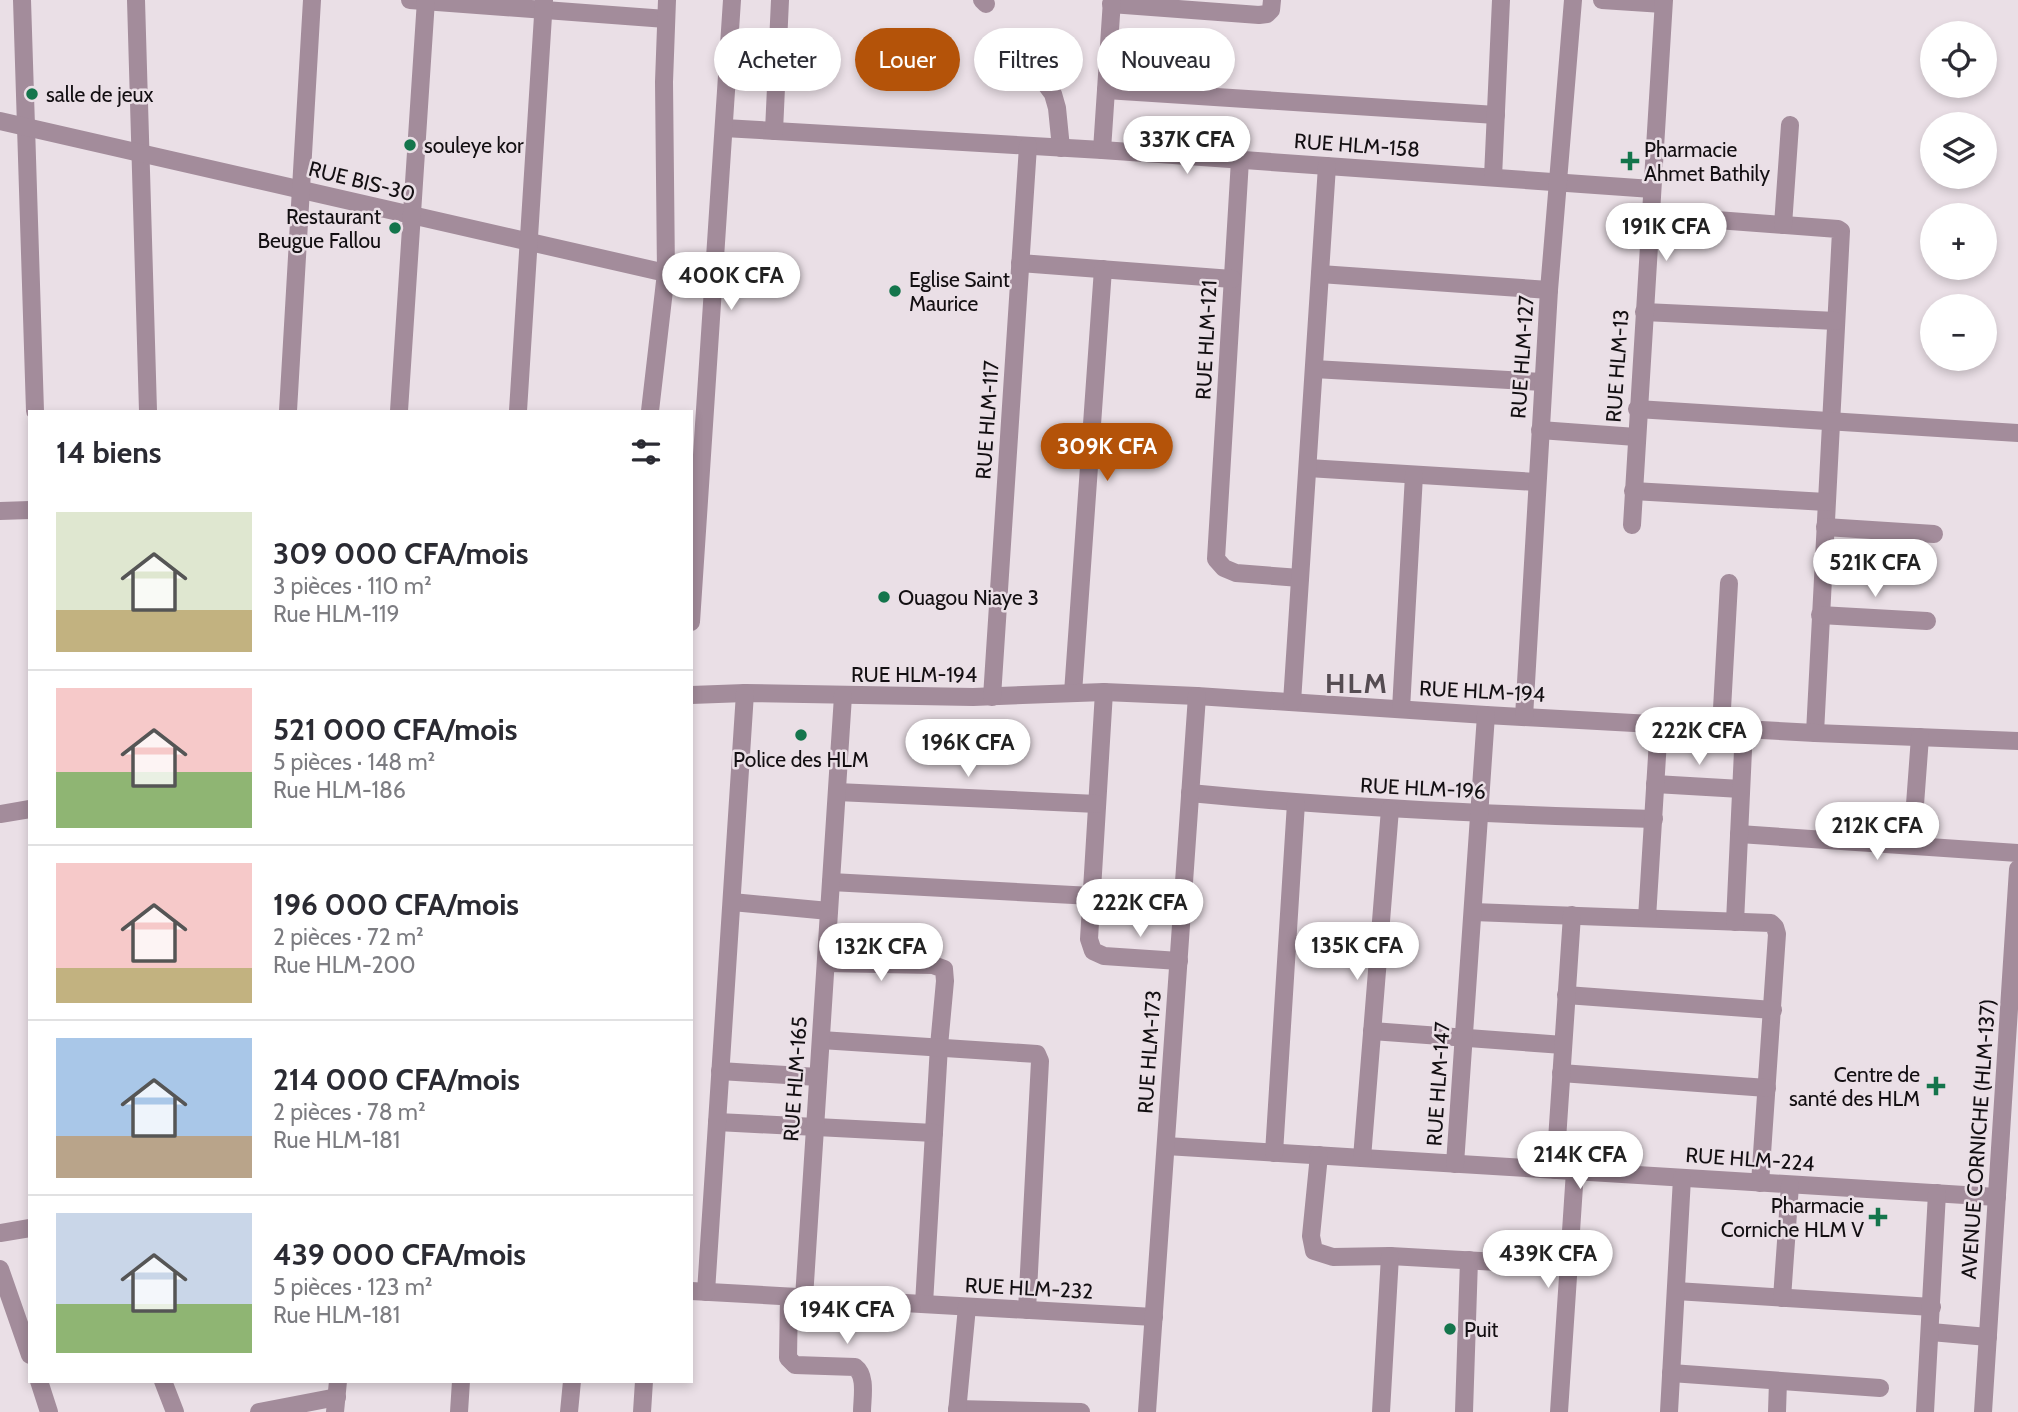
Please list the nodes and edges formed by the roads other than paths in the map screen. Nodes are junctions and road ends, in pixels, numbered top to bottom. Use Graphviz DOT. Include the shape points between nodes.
graph roads {
  1 [pos="22,0"];
  2 [pos="136,0"];
  3 [pos="312,0"];
  4 [pos="420,0"];
  5 [pos="667,0"];
  6 [pos="732,0"];
  7 [pos="780,0"];
  8 [pos="1501,0"];
  9 [pos="1573,0"];
  10 [pos="1602,0"];
  11 [pos="1111,2"];
  12 [pos="1664,2"];
  13 [pos="544,5"];
  14 [pos="1269,7"];
  15 [pos="666,19"];
  16 [pos="1110,28"];
  17 [pos="1051,91"];
  18 [pos="1106,91"];
  19 [pos="1122,91"];
  20 [pos="1496,115"];
  21 [pos="0,121"];
  22 [pos="1790,124"];
  23 [pos="26,127"];
  24 [pos="724,128"];
  25 [pos="774,131"];
  26 [pos="1028,146"];
  27 [pos="1061,148"];
  28 [pos="1102,150"];
  29 [pos="140,155"];
  30 [pos="1240,160"];
  31 [pos="1327,166"];
  32 [pos="1493,177"];
  33 [pos="1556,183"];
  34 [pos="302,189"];
  35 [pos="1652,189"];
  36 [pos="1650,215"];
  37 [pos="410,216"];
  38 [pos="1783,225"];
  39 [pos="529,243"];
  40 [pos="1020,262"];
  41 [pos="1103,269"];
  42 [pos="666,273"];
  43 [pos="1320,274"];
  44 [pos="1233,279"];
  45 [pos="714,284"];
  46 [pos="1549,290"];
  47 [pos="1644,312"];
  48 [pos="1836,321"];
  49 [pos="1314,369"];
  50 [pos="1543,382"];
  51 [pos="1637,409"];
  52 [pos="35,410"];
  53 [pos="148,410"];
  54 [pos="288,410"];
  55 [pos="398,410"];
  56 [pos="518,410"];
  57 [pos="650,410"];
  58 [pos="1831,421"];
  59 [pos="1540,430"];
  60 [pos="2018,433"];
  61 [pos="1636,437"];
  62 [pos="1308,468"];
  63 [pos="1414,475"];
  64 [pos="1536,482"];
  65 [pos="1633,491"];
  66 [pos="1826,502"];
  67 [pos="28,510"];
  68 [pos="0,511"];
  69 [pos="1632,525"];
  70 [pos="1825,527"];
  71 [pos="1934,534"];
  72 [pos="1300,578"];
  73 [pos="1729,583"];
  74 [pos="693,593"];
  75 [pos="1821,615"];
  76 [pos="1927,621"];
  77 [pos="1104,692"];
  78 [pos="745,693"];
  79 [pos="1073,693"];
  80 [pos="693,695"];
  81 [pos="843,696"];
  82 [pos="1197,696"];
  83 [pos="992,697"];
  84 [pos="1292,702"];
  85 [pos="1401,709"];
  86 [pos="1486,715"];
  87 [pos="1524,717"];
  88 [pos="1658,724"];
  89 [pos="1721,727"];
  90 [pos="1744,729"];
  91 [pos="1815,733"];
  92 [pos="1920,737"];
  93 [pos="2018,741"];
  94 [pos="1655,784"];
  95 [pos="1741,789"];
  96 [pos="837,792"];
  97 [pos="1190,793"];
  98 [pos="1296,803"];
  99 [pos="1097,804"];
  100 [pos="28,809"];
  101 [pos="1390,809"];
  102 [pos="0,814"];
  103 [pos="1479,815"];
  104 [pos="1654,819"];
  105 [pos="1739,834"];
  106 [pos="1912,845"];
  107 [pos="2018,853"];
  108 [pos="2018,869"];
  109 [pos="831,882"];
  110 [pos="1092,896"];
  111 [pos="732,902"];
  112 [pos="829,911"];
  113 [pos="1473,912"];
  114 [pos="1572,915"];
  115 [pos="1647,918"];
  116 [pos="1735,922"];
  117 [pos="1179,961"];
  118 [pos="825,963"];
  119 [pos="1566,995"];
  120 [pos="1773,1010"];
  121 [pos="1372,1031"];
  122 [pos="1464,1038"];
  123 [pos="821,1040"];
  124 [pos="1563,1045"];
  125 [pos="939,1046"];
  126 [pos="720,1071"];
  127 [pos="1561,1073"];
  128 [pos="818,1077"];
  129 [pos="1767,1088"];
  130 [pos="717,1122"];
  131 [pos="815,1127"];
  132 [pos="934,1133"];
  133 [pos="1166,1146"];
  134 [pos="1274,1153"];
  135 [pos="1319,1155"];
  136 [pos="1362,1158"];
  137 [pos="1455,1164"];
  138 [pos="1555,1170"];
  139 [pos="1576,1171"];
  140 [pos="1682,1178"];
  141 [pos="1760,1183"];
  142 [pos="1790,1185"];
  143 [pos="1937,1193"];
  144 [pos="1997,1197"];
  145 [pos="28,1228"];
  146 [pos="0,1233"];
  147 [pos="1390,1256"];
  148 [pos="1469,1260"];
  149 [pos="1569,1266"];
  150 [pos="0,1269"];
  151 [pos="1676,1291"];
  152 [pos="699,1292"];
  153 [pos="797,1297"];
  154 [pos="1782,1298"];
  155 [pos="924,1304"];
  156 [pos="967,1307"];
  157 [pos="1932,1307"];
  158 [pos="1027,1310"];
  159 [pos="1154,1317"];
  160 [pos="1931,1332"];
  161 [pos="1988,1338"];
  162 [pos="28,1349"];
  163 [pos="1671,1373"];
  164 [pos="1778,1381"];
  165 [pos="40,1383"];
  166 [pos="164,1383"];
  167 [pos="461,1383"];
  168 [pos="572,1383"];
  169 [pos="644,1383"];
  170 [pos="1880,1388"];
  171 [pos="337,1397"];
  172 [pos="957,1410"];
  173 [pos="50,1412"];
  174 [pos="175,1412"];
  175 [pos="258,1412"];
  176 [pos="459,1412"];
  177 [pos="569,1412"];
  178 [pos="642,1412"];
  179 [pos="862,1412"];
  180 [pos="1081,1412"];
  181 [pos="1147,1412"];
  182 [pos="1381,1412"];
  183 [pos="1464,1412"];
  184 [pos="1559,1412"];
  185 [pos="1669,1412"];
  186 [pos="1777,1412"];
  187 [pos="1924,1412"];
  188 [pos="1983,1412"];
  1 -- 23 [label="street"];
  2 -- 29 [label="street"];
  3 -- 34 [label="street"];
  4 -- 13 [label="street"];
  4 -- 37 [label="street"];
  5 -- 15 [label="street"];
  6 -- 24 [label="street"];
  7 -- 25 [label="street"];
  8 -- 20 [label="street"];
  9 -- 33 [label="street, RUE HLM-127"];
  10 -- 12 [label="street"];
  11 -- 14 [label="street"];
  11 -- 16 [label="street"];
  12 -- 35 [label="street, RUE HLM-13"];
  13 -- 15 [label="street"];
  13 -- 39 [label="street"];
  15 -- 42 [label="street"];
  17 -- 27 [label="street"];
  18 -- 28 [label="street"];
  19 -- 20 [label="street"];
  20 -- 32 [label="street"];
  21 -- 23 [label="street, RUE BIS-30"];
  22 -- 38 [label="street"];
  23 -- 29 [label="street, RUE BIS-30"];
  23 -- 52 [label="street"];
  24 -- 25 [label="street, RUE HLM-158"];
  24 -- 45 [label="street"];
  25 -- 26 [label="street, RUE HLM-158"];
  26 -- 27 [label="street, RUE HLM-158"];
  26 -- 40 [label="street, RUE HLM-117"];
  27 -- 28 [label="street, RUE HLM-158"];
  28 -- 30 [label="street, RUE HLM-158"];
  29 -- 34 [label="street, RUE BIS-30"];
  29 -- 53 [label="street"];
  30 -- 31 [label="street, RUE HLM-158"];
  30 -- 44 [label="street, RUE HLM-121"];
  31 -- 32 [label="street, RUE HLM-158"];
  31 -- 43 [label="street"];
  32 -- 33 [label="street, RUE HLM-158"];
  33 -- 35 [label="street, RUE HLM-158"];
  33 -- 46 [label="street, RUE HLM-127"];
  34 -- 37 [label="street, RUE BIS-30"];
  34 -- 54 [label="street"];
  35 -- 36 [label="street, RUE HLM-13"];
  36 -- 38 [label="street"];
  36 -- 47 [label="street, RUE HLM-13"];
  37 -- 39 [label="street, RUE BIS-30"];
  37 -- 55 [label="street"];
  38 -- 48 [label="street" via="1838,229 1841,234"];
  39 -- 42 [label="street, RUE BIS-30"];
  39 -- 56 [label="street"];
  40 -- 41 [label="street"];
  40 -- 83 [label="street, RUE HLM-117"];
  41 -- 44 [label="street"];
  41 -- 79 [label="street"];
  42 -- 45 [label="street, RUE BIS-30"];
  42 -- 57 [label="street"];
  43 -- 46 [label="street"];
  43 -- 49 [label="street"];
  44 -- 72 [label="street, RUE HLM-121" via="1216,559 1236,573"];
  45 -- 74 [label="street"];
  46 -- 50 [label="street, RUE HLM-127"];
  47 -- 48 [label="street"];
  47 -- 51 [label="street, RUE HLM-13"];
  48 -- 58 [label="street"];
  49 -- 50 [label="street"];
  49 -- 62 [label="street"];
  50 -- 59 [label="street, RUE HLM-127"];
  51 -- 58 [label="street"];
  51 -- 61 [label="street, RUE HLM-13"];
  58 -- 60 [label="street"];
  58 -- 66 [label="street"];
  59 -- 61 [label="street"];
  59 -- 64 [label="street, RUE HLM-127"];
  61 -- 65 [label="street, RUE HLM-13"];
  62 -- 63 [label="street"];
  62 -- 72 [label="street"];
  63 -- 64 [label="street"];
  63 -- 85 [label="street"];
  64 -- 87 [label="street, RUE HLM-127"];
  65 -- 66 [label="street"];
  65 -- 69 [label="street, RUE HLM-13"];
  66 -- 70 [label="street"];
  67 -- 68 [label="street"];
  70 -- 71 [label="street"];
  70 -- 75 [label="street"];
  72 -- 84 [label="street"];
  73 -- 89 [label="street"];
  75 -- 76 [label="street"];
  75 -- 91 [label="street"];
  77 -- 79 [label="street, RUE HLM-194"];
  77 -- 82 [label="street, RUE HLM-194"];
  77 -- 99 [label="street"];
  78 -- 80 [label="street, RUE HLM-194"];
  78 -- 81 [label="street, RUE HLM-194"];
  78 -- 111 [label="street"];
  79 -- 83 [label="street, RUE HLM-194"];
  81 -- 83 [label="street, RUE HLM-194"];
  81 -- 96 [label="street, RUE HLM-165"];
  82 -- 84 [label="street, RUE HLM-194"];
  82 -- 97 [label="street, RUE HLM-173"];
  84 -- 85 [label="street, RUE HLM-194"];
  85 -- 86 [label="street, RUE HLM-194"];
  86 -- 87 [label="street, RUE HLM-194"];
  86 -- 103 [label="street, RUE HLM-147"];
  87 -- 88 [label="street, RUE HLM-194"];
  88 -- 89 [label="street, RUE HLM-194"];
  88 -- 94 [label="street"];
  89 -- 90 [label="street, RUE HLM-194"];
  90 -- 91 [label="street, RUE HLM-194"];
  90 -- 95 [label="street"];
  91 -- 92 [label="street, RUE HLM-194"];
  92 -- 93 [label="street, RUE HLM-194"];
  92 -- 106 [label="street"];
  94 -- 95 [label="street"];
  94 -- 104 [label="street"];
  95 -- 105 [label="street"];
  96 -- 99 [label="street"];
  96 -- 109 [label="street, RUE HLM-165"];
  97 -- 98 [label="street, RUE HLM-196"];
  97 -- 117 [label="street, RUE HLM-173"];
  98 -- 101 [label="street, RUE HLM-196"];
  98 -- 134 [label="street"];
  99 -- 110 [label="street"];
  100 -- 102 [label="street"];
  101 -- 103 [label="street, RUE HLM-196"];
  101 -- 121 [label="street"];
  103 -- 104 [label="street, RUE HLM-196"];
  103 -- 113 [label="street, RUE HLM-147"];
  104 -- 115 [label="street"];
  105 -- 106 [label="street"];
  105 -- 116 [label="street"];
  106 -- 107 [label="street"];
  108 -- 144 [label="street, AVENUE CORNICHE (HLM-137)"];
  109 -- 110 [label="street"];
  109 -- 112 [label="street, RUE HLM-165"];
  110 -- 117 [label="street" via="1089,939 1093,951 1104,956"];
  111 -- 112 [label="street"];
  111 -- 126 [label="street"];
  112 -- 118 [label="street, RUE HLM-165"];
  113 -- 114 [label="street"];
  113 -- 122 [label="street, RUE HLM-147"];
  114 -- 115 [label="street"];
  114 -- 119 [label="street"];
  115 -- 116 [label="street"];
  116 -- 120 [label="street" via="1775,927"];
  117 -- 133 [label="street, RUE HLM-173"];
  118 -- 123 [label="street, RUE HLM-165"];
  118 -- 125 [label="street" via="933,965 944,970"];
  119 -- 120 [label="street"];
  119 -- 124 [label="street"];
  120 -- 129 [label="street"];
  121 -- 122 [label="street"];
  121 -- 136 [label="street"];
  122 -- 124 [label="street"];
  122 -- 137 [label="street, RUE HLM-147"];
  123 -- 125 [label="street"];
  123 -- 128 [label="street, RUE HLM-165"];
  124 -- 127 [label="street"];
  125 -- 132 [label="street"];
  125 -- 158 [label="street" via="1035,1053 1040,1061"];
  126 -- 128 [label="street"];
  126 -- 130 [label="street"];
  127 -- 129 [label="street"];
  127 -- 138 [label="street"];
  128 -- 131 [label="street, RUE HLM-165"];
  129 -- 141 [label="street"];
  130 -- 131 [label="street"];
  130 -- 152 [label="street"];
  131 -- 132 [label="street"];
  131 -- 153 [label="street, RUE HLM-165"];
  132 -- 155 [label="street"];
  133 -- 134 [label="street, RUE HLM-224"];
  133 -- 159 [label="street, RUE HLM-173"];
  134 -- 135 [label="street, RUE HLM-224"];
  135 -- 136 [label="street, RUE HLM-224"];
  135 -- 147 [label="street" via="1311,1237 1314,1251 1333,1257"];
  136 -- 137 [label="street, RUE HLM-224"];
  137 -- 138 [label="street, RUE HLM-224"];
  138 -- 139 [label="street, RUE HLM-224"];
  139 -- 140 [label="street, RUE HLM-224"];
  139 -- 149 [label="street"];
  140 -- 141 [label="street, RUE HLM-224"];
  140 -- 151 [label="street"];
  141 -- 142 [label="street, RUE HLM-224"];
  142 -- 143 [label="street, RUE HLM-224"];
  142 -- 154 [label="street"];
  143 -- 144 [label="street, RUE HLM-224"];
  143 -- 157 [label="street"];
  144 -- 161 [label="street, AVENUE CORNICHE (HLM-137)"];
  145 -- 146 [label="street"];
  147 -- 148 [label="street"];
  147 -- 182 [label="street"];
  148 -- 149 [label="street"];
  148 -- 183 [label="street"];
  149 -- 184 [label="street"];
  150 -- 162 [label="street"];
  151 -- 154 [label="street"];
  151 -- 163 [label="street"];
  152 -- 153 [label="street, RUE HLM-232"];
  153 -- 155 [label="street, RUE HLM-232"];
  153 -- 179 [label="street, RUE HLM-165" via="788,1358 795,1365 860,1370"];
  154 -- 157 [label="street"];
  155 -- 156 [label="street, RUE HLM-232"];
  156 -- 158 [label="street, RUE HLM-232"];
  156 -- 172 [label="street"];
  157 -- 160 [label="street"];
  158 -- 159 [label="street, RUE HLM-232"];
  159 -- 181 [label="street, RUE HLM-173"];
  160 -- 161 [label="street"];
  160 -- 187 [label="street"];
  161 -- 188 [label="street, AVENUE CORNICHE (HLM-137)"];
  163 -- 164 [label="street"];
  163 -- 185 [label="street"];
  164 -- 170 [label="street"];
  164 -- 186 [label="street"];
  165 -- 173 [label="street"];
  166 -- 174 [label="street"];
  167 -- 176 [label="street"];
  168 -- 177 [label="street"];
  169 -- 178 [label="street"];
  171 -- 175 [label="street"];
  172 -- 180 [label="street"];
}
